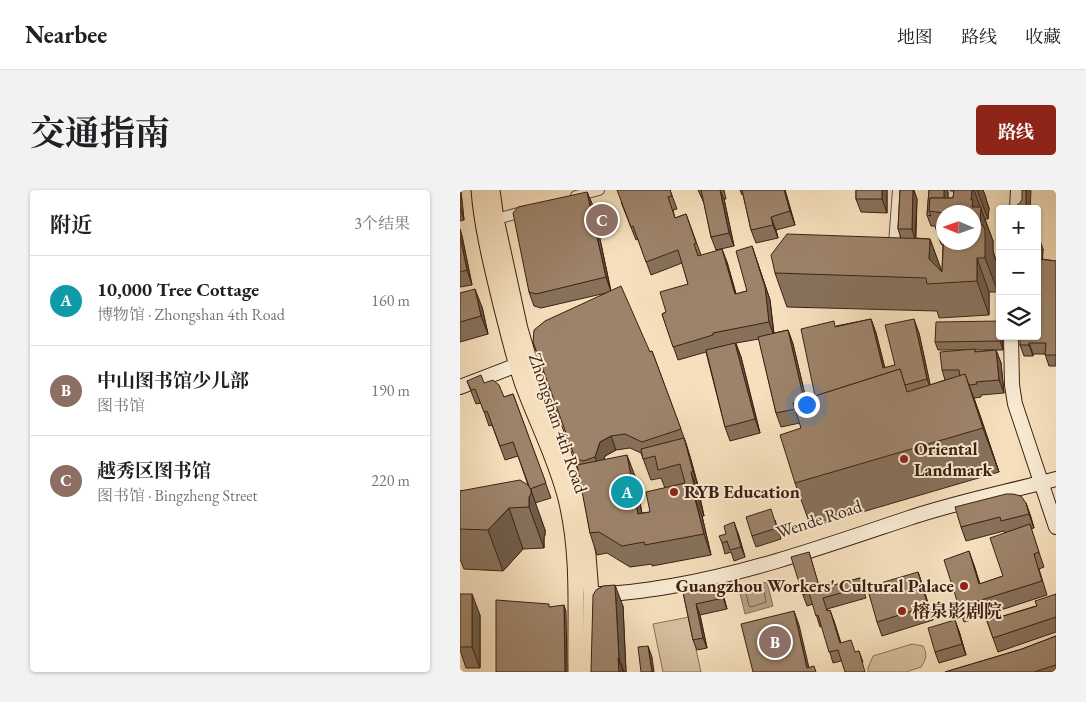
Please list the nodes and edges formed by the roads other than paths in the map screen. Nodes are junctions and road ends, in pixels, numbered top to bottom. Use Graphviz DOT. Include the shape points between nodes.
graph roads {
  1 [pos="479,190"];
  2 [pos="492,190"];
  3 [pos="599,190"];
  4 [pos="898,190"];
  5 [pos="1010,190"];
  6 [pos="1018,190"];
  7 [pos="571,198"];
  8 [pos="1010,205"];
  9 [pos="1017,205"];
  10 [pos="533,209"];
  11 [pos="496,219"];
  12 [pos="894,244"];
  13 [pos="1011,340"];
  14 [pos="1018,340"];
  15 [pos="520,359"];
  16 [pos="460,378"];
  17 [pos="460,387"];
  18 [pos="1048,476"];
  19 [pos="1056,499"];
  20 [pos="1056,527"];
  21 [pos="585,589"];
  22 [pos="576,672"];
  23 [pos="590,672"];
  1 -- 15 [label="main road, Zhongshan 4th Road" via="486,241"];
  2 -- 11 [label="main road, Zhongshan 4th Road"];
  3 -- 7 [label="street"];
  4 -- 12 [label="street"];
  5 -- 8 [label="main road"];
  6 -- 9 [label="main road"];
  10 -- 11 [label="street"];
  11 -- 15 [label="main road, Zhongshan 4th Road" via="520,329"];
  13 -- 18 [label="main road" via="1013,395"];
  14 -- 18 [label="main road" via="1021,397"];
  15 -- 16 [label="main road"];
  15 -- 17 [label="main road"];
  15 -- 21 [label="main road, Zhongshan 4th Road" via="526,392 559,476"];
  18 -- 19 [label="main road"];
  18 -- 20 [label="main road"];
  18 -- 21 [label="main road, Wende Road" via="718,577 618,594"];
  21 -- 22 [label="main road, Zhongshan 4th Road"];
  21 -- 23 [label="main road, Zhongshan 4th Road"];
}
